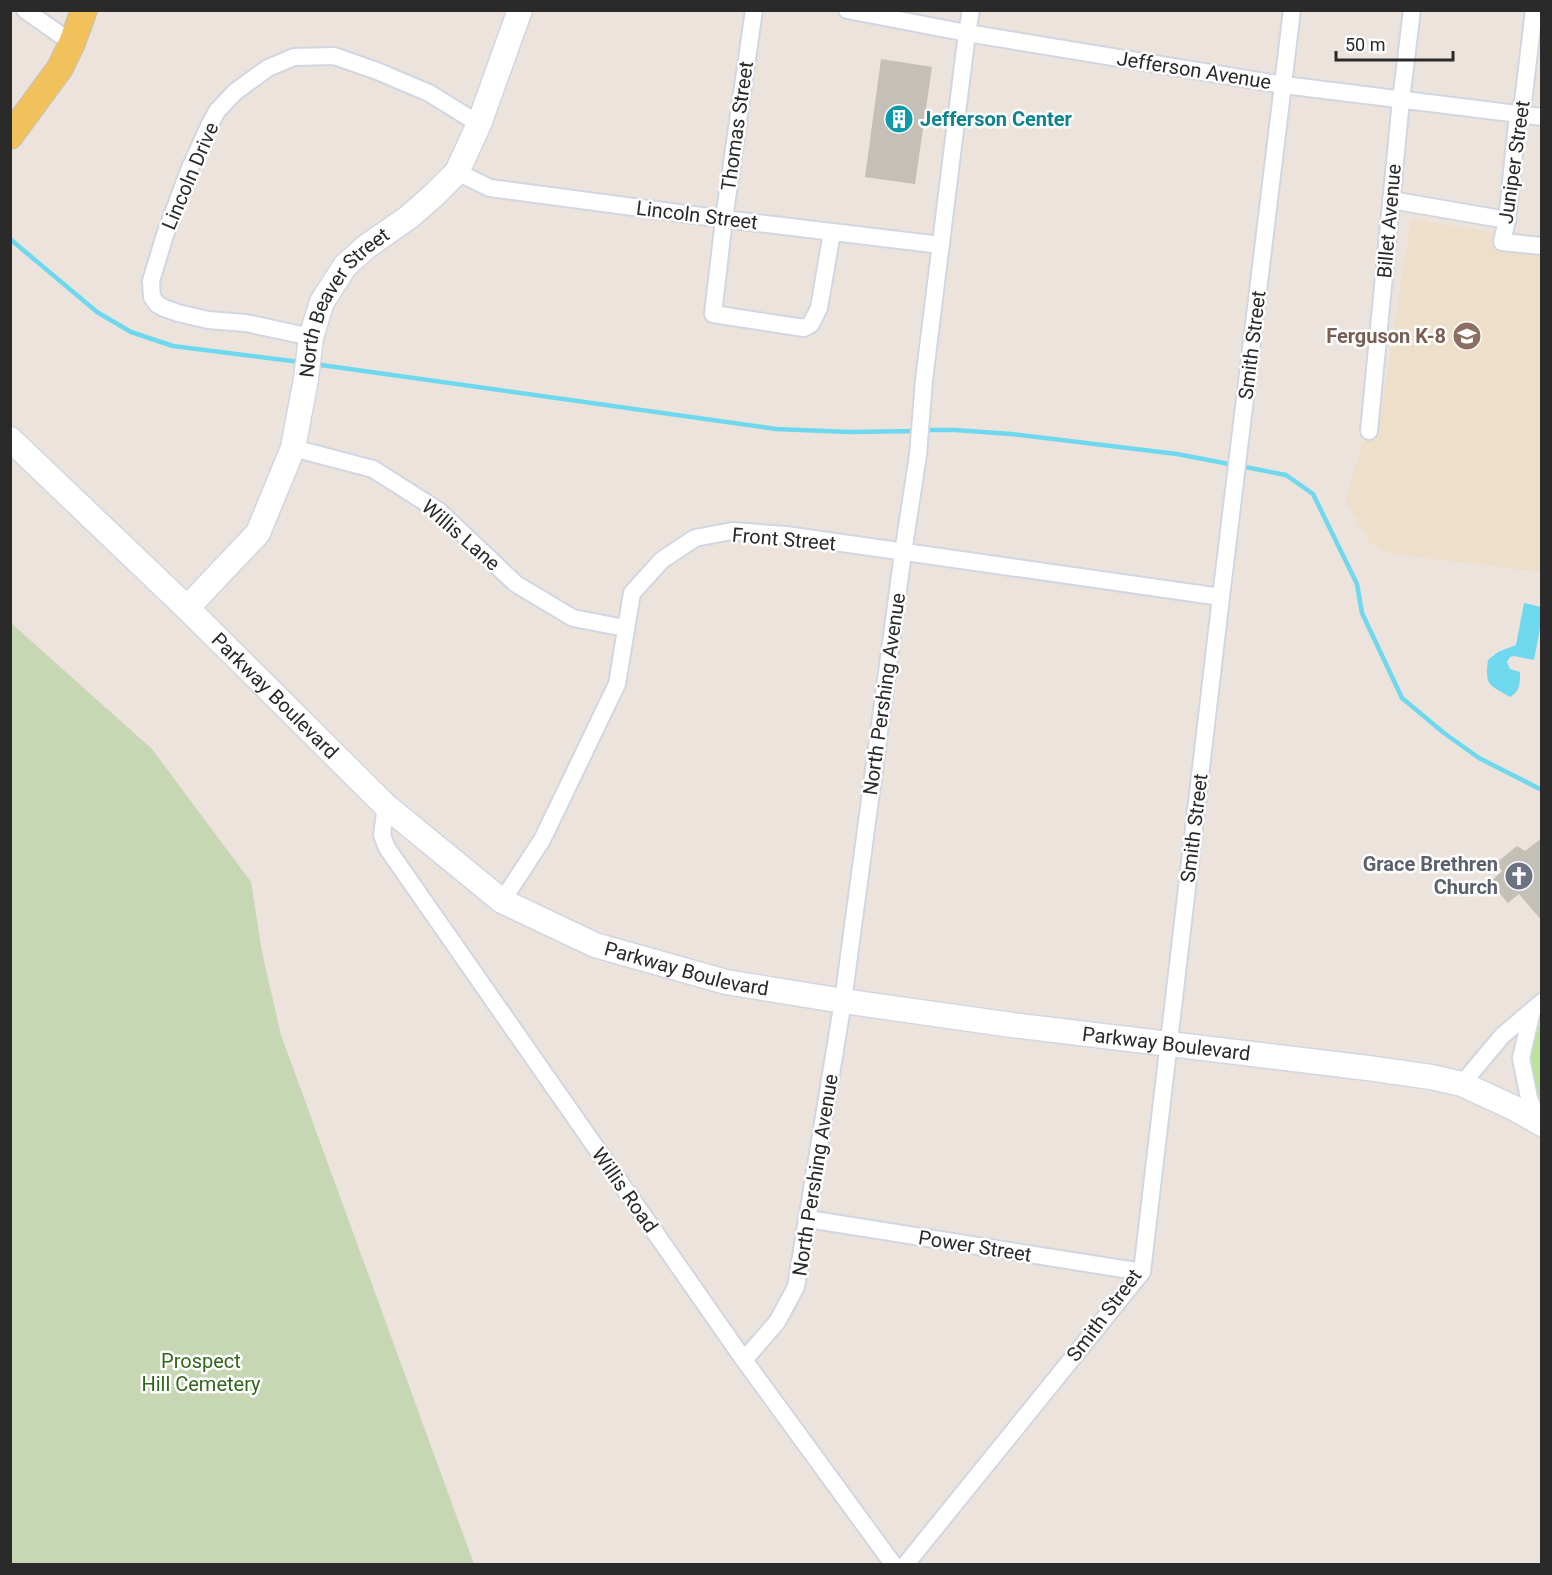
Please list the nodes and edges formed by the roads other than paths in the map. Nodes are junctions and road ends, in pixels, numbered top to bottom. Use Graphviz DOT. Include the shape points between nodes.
graph roads {
  1 [pos="25,10"];
  2 [pos="84,10"];
  3 [pos="520,10"];
  4 [pos="754,10"];
  5 [pos="847,10"];
  6 [pos="971,10"];
  7 [pos="1292,10"];
  8 [pos="1412,10"];
  9 [pos="1534,10"];
  10 [pos="967,33"];
  11 [pos="72,43"];
  12 [pos="1284,85"];
  13 [pos="1401,100"];
  14 [pos="1518,114"];
  15 [pos="1542,117"];
  16 [pos="479,124"];
  17 [pos="10,136"];
  18 [pos="457,172"];
  19 [pos="1391,200"];
  20 [pos="724,219"];
  21 [pos="1507,220"];
  22 [pos="832,232"];
  23 [pos="941,244"];
  24 [pos="1542,246"];
  25 [pos="311,337"];
  26 [pos="1369,431"];
  27 [pos="10,439"];
  28 [pos="293,448"];
  29 [pos="903,552"];
  30 [pos="1221,597"];
  31 [pos="188,608"];
  32 [pos="626,628"];
  33 [pos="386,806"];
  34 [pos="502,901"];
  35 [pos="843,1001"];
  36 [pos="1537,1006"];
  37 [pos="1168,1044"];
  38 [pos="1462,1084"];
  39 [pos="1540,1123"];
  40 [pos="808,1219"];
  41 [pos="1142,1272"];
  42 [pos="744,1360"];
  43 [pos="893,1564"];
  44 [pos="906,1564"];
  1 -- 11 [label="street"];
  2 -- 11 [label="main road"];
  3 -- 16 [label="street, North Beaver Street"];
  4 -- 20 [label="street, Thomas Street"];
  5 -- 10 [label="street, Jefferson Avenue"];
  6 -- 10 [label="street, North Pershing Avenue"];
  7 -- 12 [label="street, Smith Street"];
  8 -- 13 [label="street, Billet Avenue"];
  9 -- 14 [label="street, Juniper Street" via="1523,102"];
  10 -- 12 [label="street, Jefferson Avenue"];
  10 -- 23 [label="street, North Pershing Avenue"];
  11 -- 17 [label="main road" via="56,75"];
  12 -- 13 [label="street, Jefferson Avenue"];
  12 -- 30 [label="street, Smith Street"];
  13 -- 14 [label="street, Jefferson Avenue"];
  13 -- 19 [label="street, Billet Avenue"];
  14 -- 15 [label="street, Jefferson Avenue"];
  14 -- 21 [label="street, Juniper Street"];
  16 -- 18 [label="street, North Beaver Street"];
  16 -- 25 [label="street, Lincoln Drive" via="429,93 334,56 294,57 268,68 217,111 173,212 151,281 152,297 164,308 178,313"];
  18 -- 20 [label="street, Lincoln Street" via="490,188"];
  18 -- 25 [label="street, North Beaver Street" via="409,217 345,266 322,302"];
  19 -- 21 [label="street"];
  19 -- 26 [label="street, Billet Avenue"];
  20 -- 22 [label="street, Lincoln Street"];
  20 -- 22 [label="street, Thomas Street" via="713,314 804,328 812,324 819,308"];
  21 -- 24 [label="street, Juniper Street" via="1502,242"];
  22 -- 23 [label="street, Lincoln Street"];
  23 -- 29 [label="street, North Pershing Avenue" via="918,455"];
  25 -- 28 [label="street, North Beaver Street"];
  27 -- 31 [label="street, Parkway Boulevard"];
  28 -- 31 [label="street, North Beaver Street" via="258,533"];
  28 -- 32 [label="street, Willis Lane" via="373,469 439,512 516,584 573,618"];
  29 -- 30 [label="street, Front Street"];
  29 -- 32 [label="street, Front Street" via="732,531 695,538 662,560 632,593"];
  29 -- 35 [label="street, North Pershing Avenue"];
  30 -- 37 [label="street, Smith Street"];
  31 -- 33 [label="street, Parkway Boulevard"];
  32 -- 34 [label="street, Front Street" via="616,684 543,840"];
  33 -- 34 [label="street, Parkway Boulevard"];
  33 -- 42 [label="street, Willis Road" via="382,835 387,848"];
  34 -- 35 [label="street, Parkway Boulevard" via="595,945 726,982"];
  35 -- 37 [label="street, Parkway Boulevard"];
  35 -- 40 [label="street, North Pershing Avenue"];
  36 -- 38 [label="street" via="1502,1036"];
  36 -- 39 [label="street" via="1521,1058 1529,1098"];
  37 -- 38 [label="street, Parkway Boulevard" via="1368,1068"];
  37 -- 41 [label="street, Smith Street"];
  38 -- 39 [label="street, Parkway Boulevard"];
  40 -- 41 [label="street, Power Street"];
  40 -- 42 [label="street, North Pershing Avenue" via="796,1287 777,1322"];
  41 -- 44 [label="street, Smith Street"];
  42 -- 43 [label="street, Willis Road"];
}
